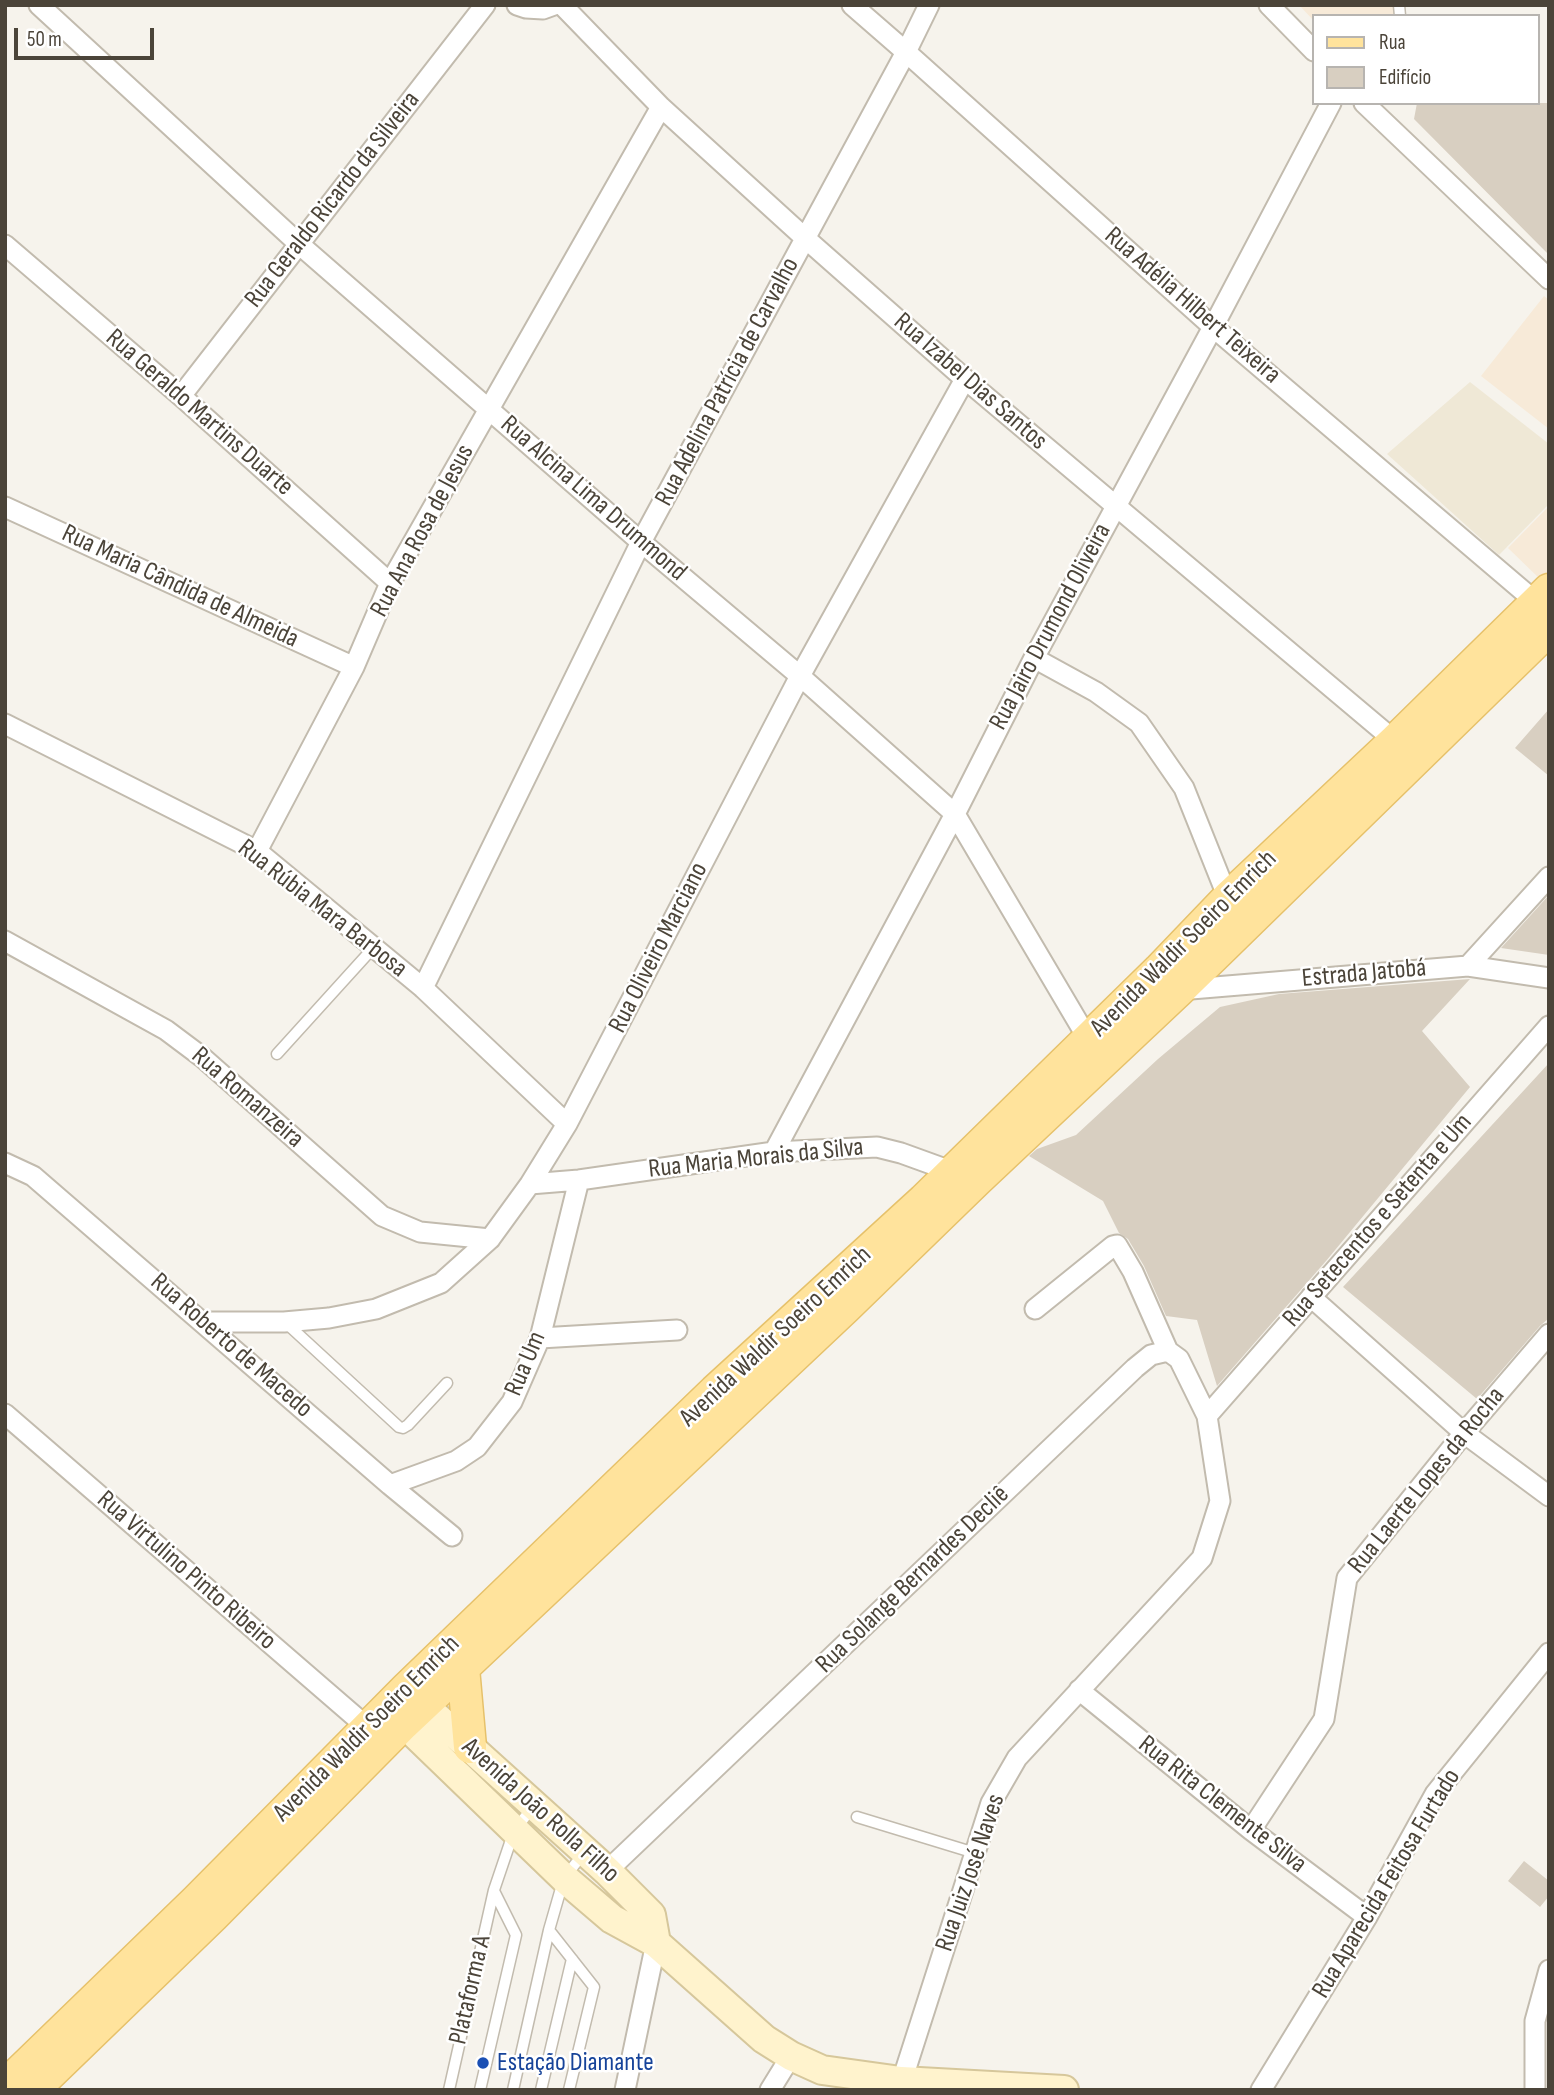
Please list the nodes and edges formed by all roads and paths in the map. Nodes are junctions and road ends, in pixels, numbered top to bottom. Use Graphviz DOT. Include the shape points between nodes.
graph roads {
  1 [pos="39,5"];
  2 [pos="485,5"];
  3 [pos="517,5"];
  4 [pos="554,5"];
  5 [pos="562,5"];
  6 [pos="852,5"];
  7 [pos="929,5"];
  8 [pos="1269,5"];
  9 [pos="1312,49"];
  10 [pos="906,52"];
  11 [pos="1330,105"];
  12 [pos="1366,105"];
  13 [pos="660,107"];
  14 [pos="805,238"];
  15 [pos="299,244"];
  16 [pos="5,245"];
  17 [pos="1549,279"];
  18 [pos="1213,327"];
  19 [pos="965,379"];
  20 [pos="181,396"];
  21 [pos="490,410"];
  22 [pos="1115,506"];
  23 [pos="5,507"];
  24 [pos="641,542"];
  25 [pos="390,583"];
  26 [pos="1545,607"];
  27 [pos="1034,658"];
  28 [pos="354,667"];
  29 [pos="800,676"];
  30 [pos="5,724"];
  31 [pos="1395,741"];
  32 [pos="954,814"];
  33 [pos="257,851"];
  34 [pos="1549,877"];
  35 [pos="1228,898"];
  36 [pos="5,941"];
  37 [pos="374,947"];
  38 [pos="1468,966"];
  39 [pos="1549,978"];
  40 [pos="423,988"];
  41 [pos="1179,990"];
  42 [pos="1549,1026"];
  43 [pos="1088,1039"];
  44 [pos="278,1054"];
  45 [pos="567,1124"];
  46 [pos="774,1152"];
  47 [pos="5,1163"];
  48 [pos="965,1176"];
  49 [pos="579,1180"];
  50 [pos="530,1184"];
  51 [pos="490,1239"];
  52 [pos="1311,1297"];
  53 [pos="1035,1309"];
  54 [pos="203,1322"];
  55 [pos="284,1322"];
  56 [pos="677,1330"];
  57 [pos="1549,1334"];
  58 [pos="540,1338"];
  59 [pos="1168,1351"];
  60 [pos="447,1383"];
  61 [pos="5,1414"];
  62 [pos="1207,1416"];
  63 [pos="1464,1433"];
  64 [pos="390,1485"];
  65 [pos="1549,1496"];
  66 [pos="452,1536"];
  67 [pos="1549,1653"];
  68 [pos="463,1668"];
  69 [pos="1079,1690"];
  70 [pos="397,1710"];
  71 [pos="470,1747"];
  72 [pos="534,1805"];
  73 [pos="857,1817"];
  74 [pos="1251,1830"];
  75 [pos="514,1831"];
  76 [pos="584,1852"];
  77 [pos="975,1853"];
  78 [pos="607,1871"];
  79 [pos="564,1878"];
  80 [pos="494,1890"];
  81 [pos="1367,1917"];
  82 [pos="549,1930"];
  83 [pos="656,1943"];
  84 [pos="572,1959"];
  85 [pos="1549,1970"];
  86 [pos="791,2056"];
  87 [pos="900,2085"];
  88 [pos="5,2086"];
  89 [pos="33,2090"];
  90 [pos="449,2090"];
  91 [pos="480,2090"];
  92 [pos="513,2090"];
  93 [pos="541,2090"];
  94 [pos="569,2090"];
  95 [pos="625,2090"];
  96 [pos="770,2090"];
  97 [pos="1064,2090"];
  98 [pos="1261,2090"];
  99 [pos="1535,2090"];
  1 -- 15 [label="street, Rua Alcina Lima Drummond"];
  2 -- 15 [label="street, Rua Geraldo Ricardo da Silveira"];
  3 -- 4 [label="street" via="543,9"];
  5 -- 13 [label="street, Rua Izabel Dias Santos"];
  6 -- 10 [label="street, Rua Adélia Hilbert Teixeira"];
  7 -- 10 [label="street, Rua Adelina Patrícia de Carvalho"];
  8 -- 9 [label="street"];
  10 -- 14 [label="street, Rua Adelina Patrícia de Carvalho"];
  10 -- 18 [label="street, Rua Adélia Hilbert Teixeira"];
  11 -- 18 [label="street, Rua Jairo Drumond Oliveira"];
  12 -- 17 [label="street"];
  13 -- 14 [label="street, Rua Izabel Dias Santos"];
  13 -- 21 [label="street, Rua Ana Rosa de Jesus"];
  14 -- 19 [label="street, Rua Izabel Dias Santos"];
  14 -- 24 [label="street, Rua Adelina Patrícia de Carvalho"];
  15 -- 20 [label="street, Rua Geraldo Ricardo da Silveira"];
  15 -- 21 [label="street, Rua Alcina Lima Drummond"];
  16 -- 20 [label="street, Rua Geraldo Martins Duarte"];
  18 -- 22 [label="street, Rua Jairo Drumond Oliveira"];
  18 -- 26 [label="street, Rua Adélia Hilbert Teixeira"];
  19 -- 22 [label="street, Rua Izabel Dias Santos"];
  19 -- 29 [label="street, Rua Oliveiro Marciano"];
  20 -- 25 [label="street, Rua Geraldo Martins Duarte"];
  21 -- 24 [label="street, Rua Alcina Lima Drummond"];
  21 -- 25 [label="street, Rua Ana Rosa de Jesus"];
  22 -- 27 [label="street, Rua Jairo Drumond Oliveira"];
  22 -- 31 [label="street, Rua Izabel Dias Santos"];
  23 -- 28 [label="street, Rua Maria Cândida de Almeida"];
  24 -- 29 [label="street, Rua Alcina Lima Drummond"];
  24 -- 40 [label="street, Rua Adelina Patrícia de Carvalho"];
  25 -- 28 [label="street, Rua Ana Rosa de Jesus"];
  26 -- 31 [label="main road, Avenida Waldir Soeiro Emrich"];
  26 -- 41 [label="main road, Avenida Waldir Soeiro Emrich"];
  27 -- 32 [label="street, Rua Jairo Drumond Oliveira"];
  27 -- 35 [label="street" via="1096,692 1139,723 1184,788"];
  28 -- 33 [label="street, Rua Ana Rosa de Jesus"];
  29 -- 32 [label="street, Rua Alcina Lima Drummond"];
  29 -- 45 [label="street, Rua Oliveiro Marciano"];
  30 -- 33 [label="street, Rua Rúbia Mara Barbosa"];
  31 -- 35 [label="main road, Avenida Waldir Soeiro Emrich"];
  32 -- 43 [label="street, Rua Alcina Lima Drummond"];
  32 -- 46 [label="street, Rua Jairo Drumond Oliveira"];
  33 -- 37 [label="street, Rua Rúbia Mara Barbosa"];
  34 -- 38 [label="street"];
  35 -- 43 [label="main road, Avenida Waldir Soeiro Emrich"];
  36 -- 51 [label="street, Rua Romanzeira" via="166,1030 382,1216 420,1232"];
  37 -- 40 [label="street, Rua Rúbia Mara Barbosa"];
  37 -- 44 [label="lane"];
  38 -- 39 [label="street, Estrada Jatobá"];
  38 -- 41 [label="street, Estrada Jatobá"];
  40 -- 45 [label="street, Rua Rúbia Mara Barbosa"];
  41 -- 48 [label="main road, Avenida Waldir Soeiro Emrich"];
  42 -- 52 [label="street, Rua Setecentos e Setenta e Um"];
  43 -- 48 [label="main road, Avenida Waldir Soeiro Emrich"];
  45 -- 50 [label="street, Rua Oliveiro Marciano"];
  46 -- 48 [label="street, Rua Maria Morais da Silva" via="877,1147"];
  46 -- 49 [label="street, Rua Maria Morais da Silva"];
  47 -- 54 [label="street, Rua Roberto de Macedo" via="33,1176"];
  48 -- 68 [label="main road, Avenida Waldir Soeiro Emrich" via="835,1318"];
  48 -- 70 [label="main road, Avenida Waldir Soeiro Emrich" via="715,1391"];
  49 -- 50 [label="street, Rua Maria Morais da Silva"];
  49 -- 58 [label="street, Rua Um"];
  50 -- 51 [label="street, Rua Oliveiro Marciano"];
  51 -- 55 [label="street, Rua Oliveiro Marciano" via="441,1283 376,1309"];
  52 -- 62 [label="street, Rua Setecentos e Setenta e Um"];
  52 -- 63 [label="street"];
  53 -- 59 [label="street" via="1117,1245"];
  54 -- 55 [label="street, Rua Oliveiro Marciano"];
  54 -- 64 [label="street, Rua Roberto de Macedo"];
  55 -- 60 [label="lane" via="399,1427 408,1425"];
  56 -- 58 [label="street"];
  57 -- 63 [label="street, Rua Laerte Lopes da Rocha"];
  58 -- 64 [label="street, Rua Um" via="512,1402 477,1447 456,1461"];
  59 -- 62 [label="street" via="1185,1368"];
  59 -- 78 [label="street, Rua Solange Bernardes Decliê" via="1151,1355 1135,1368"];
  61 -- 70 [label="street, Rua Virtulino Pinto Ribeiro"];
  62 -- 69 [label="street, Rua Juiz José Naves" via="1220,1501 1202,1558"];
  63 -- 65 [label="street"];
  63 -- 74 [label="street, Rua Laerte Lopes da Rocha" via="1348,1577 1324,1719"];
  64 -- 66 [label="street, Rua Roberto de Macedo"];
  67 -- 81 [label="street, Rua Aparecida Feitosa Furtado" via="1435,1794"];
  68 -- 70 [label="main road, Avenida Waldir Soeiro Emrich"];
  68 -- 71 [label="main road"];
  69 -- 74 [label="street, Rua Rita Clemente Silva"];
  69 -- 77 [label="street, Rua Juiz José Naves" via="1017,1758 991,1803"];
  70 -- 71 [label="street, Avenida João Rolla Filho"];
  70 -- 75 [label="street, Avenida João Rolla Filho"];
  70 -- 88 [label="main road, Avenida Waldir Soeiro Emrich"];
  70 -- 89 [label="main road, Avenida Waldir Soeiro Emrich" via="213,1916"];
  71 -- 72 [label="street, Avenida João Rolla Filho"];
  72 -- 75 [label="lane, Plataforma A"];
  72 -- 76 [label="street, Avenida João Rolla Filho"];
  73 -- 77 [label="lane"];
  74 -- 81 [label="street, Rua Rita Clemente Silva"];
  75 -- 79 [label="street, Avenida João Rolla Filho"];
  75 -- 80 [label="lane, Plataforma A"];
  76 -- 78 [label="street, Avenida João Rolla Filho"];
  76 -- 79 [label="lane"];
  77 -- 87 [label="street, Rua Juiz José Naves"];
  78 -- 83 [label="street, Avenida João Rolla Filho" via="651,1915"];
  79 -- 82 [label="lane"];
  79 -- 83 [label="street, Avenida João Rolla Filho" via="612,1919"];
  80 -- 90 [label="lane, Plataforma A"];
  80 -- 91 [label="lane" via="516,1934"];
  81 -- 98 [label="street, Rua Aparecida Feitosa Furtado"];
  82 -- 84 [label="lane"];
  82 -- 92 [label="lane"];
  83 -- 86 [label="street, Avenida João Rolla Filho" via="764,2039"];
  83 -- 95 [label="street"];
  84 -- 93 [label="lane"];
  84 -- 94 [label="lane" via="594,1987"];
  85 -- 99 [label="street" via="1535,2021"];
  86 -- 87 [label="street, Avenida João Rolla Filho" via="822,2070"];
  86 -- 96 [label="street"];
  87 -- 97 [label="street, Avenida João Rolla Filho"];
}
